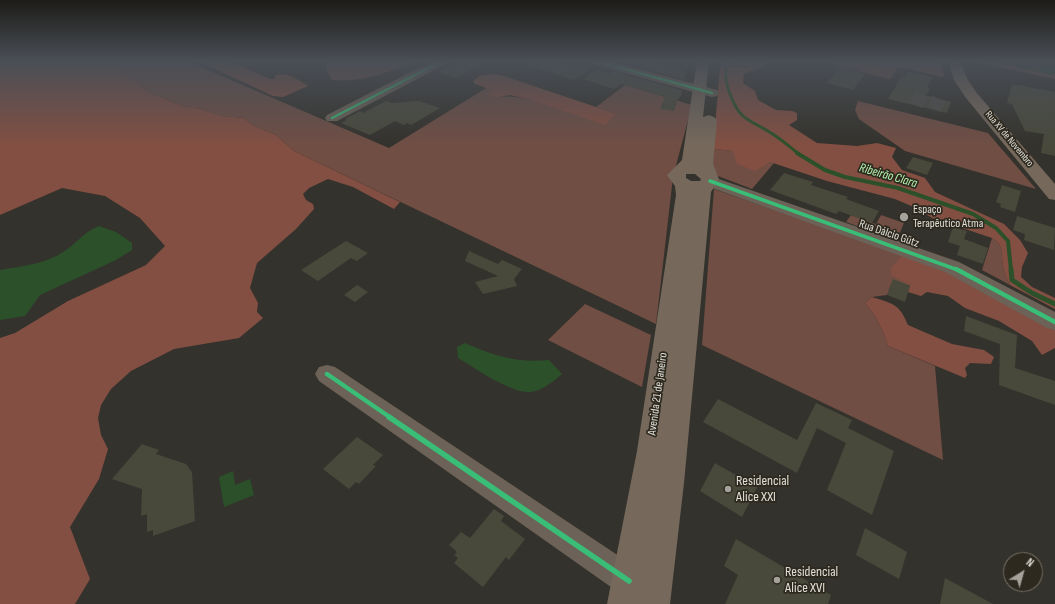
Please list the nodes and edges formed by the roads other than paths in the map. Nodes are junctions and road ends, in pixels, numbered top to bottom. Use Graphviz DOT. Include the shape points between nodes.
graph roads {
  1 [pos="388,89"];
  2 [pos="699,89"];
  3 [pos="967,89"];
  4 [pos="706,91"];
  5 [pos="332,118"];
  6 [pos="697,179"];
  7 [pos="1055,195"];
  8 [pos="1055,322"];
  9 [pos="326,374"];
  10 [pos="626,593"];
  11 [pos="653,604"];
  1 -- 5 [label="street"];
  2 -- 4 [label="street"];
  3 -- 7 [label="main road, Rua XV de Novembro"];
  4 -- 6 [label="main road, Avenida 21 de Janeiro" via="705,164"];
  4 -- 6 [label="main road, Avenida 21 de Janeiro" via="690,162"];
  6 -- 8 [label="street, Rua Dálcio Gütz" via="952,267"];
  6 -- 10 [label="main road, Avenida 21 de Janeiro" via="684,195 649,461"];
  6 -- 11 [label="main road, Avenida 21 de Janeiro" via="702,192 669,497"];
  9 -- 10 [label="street"];
}
